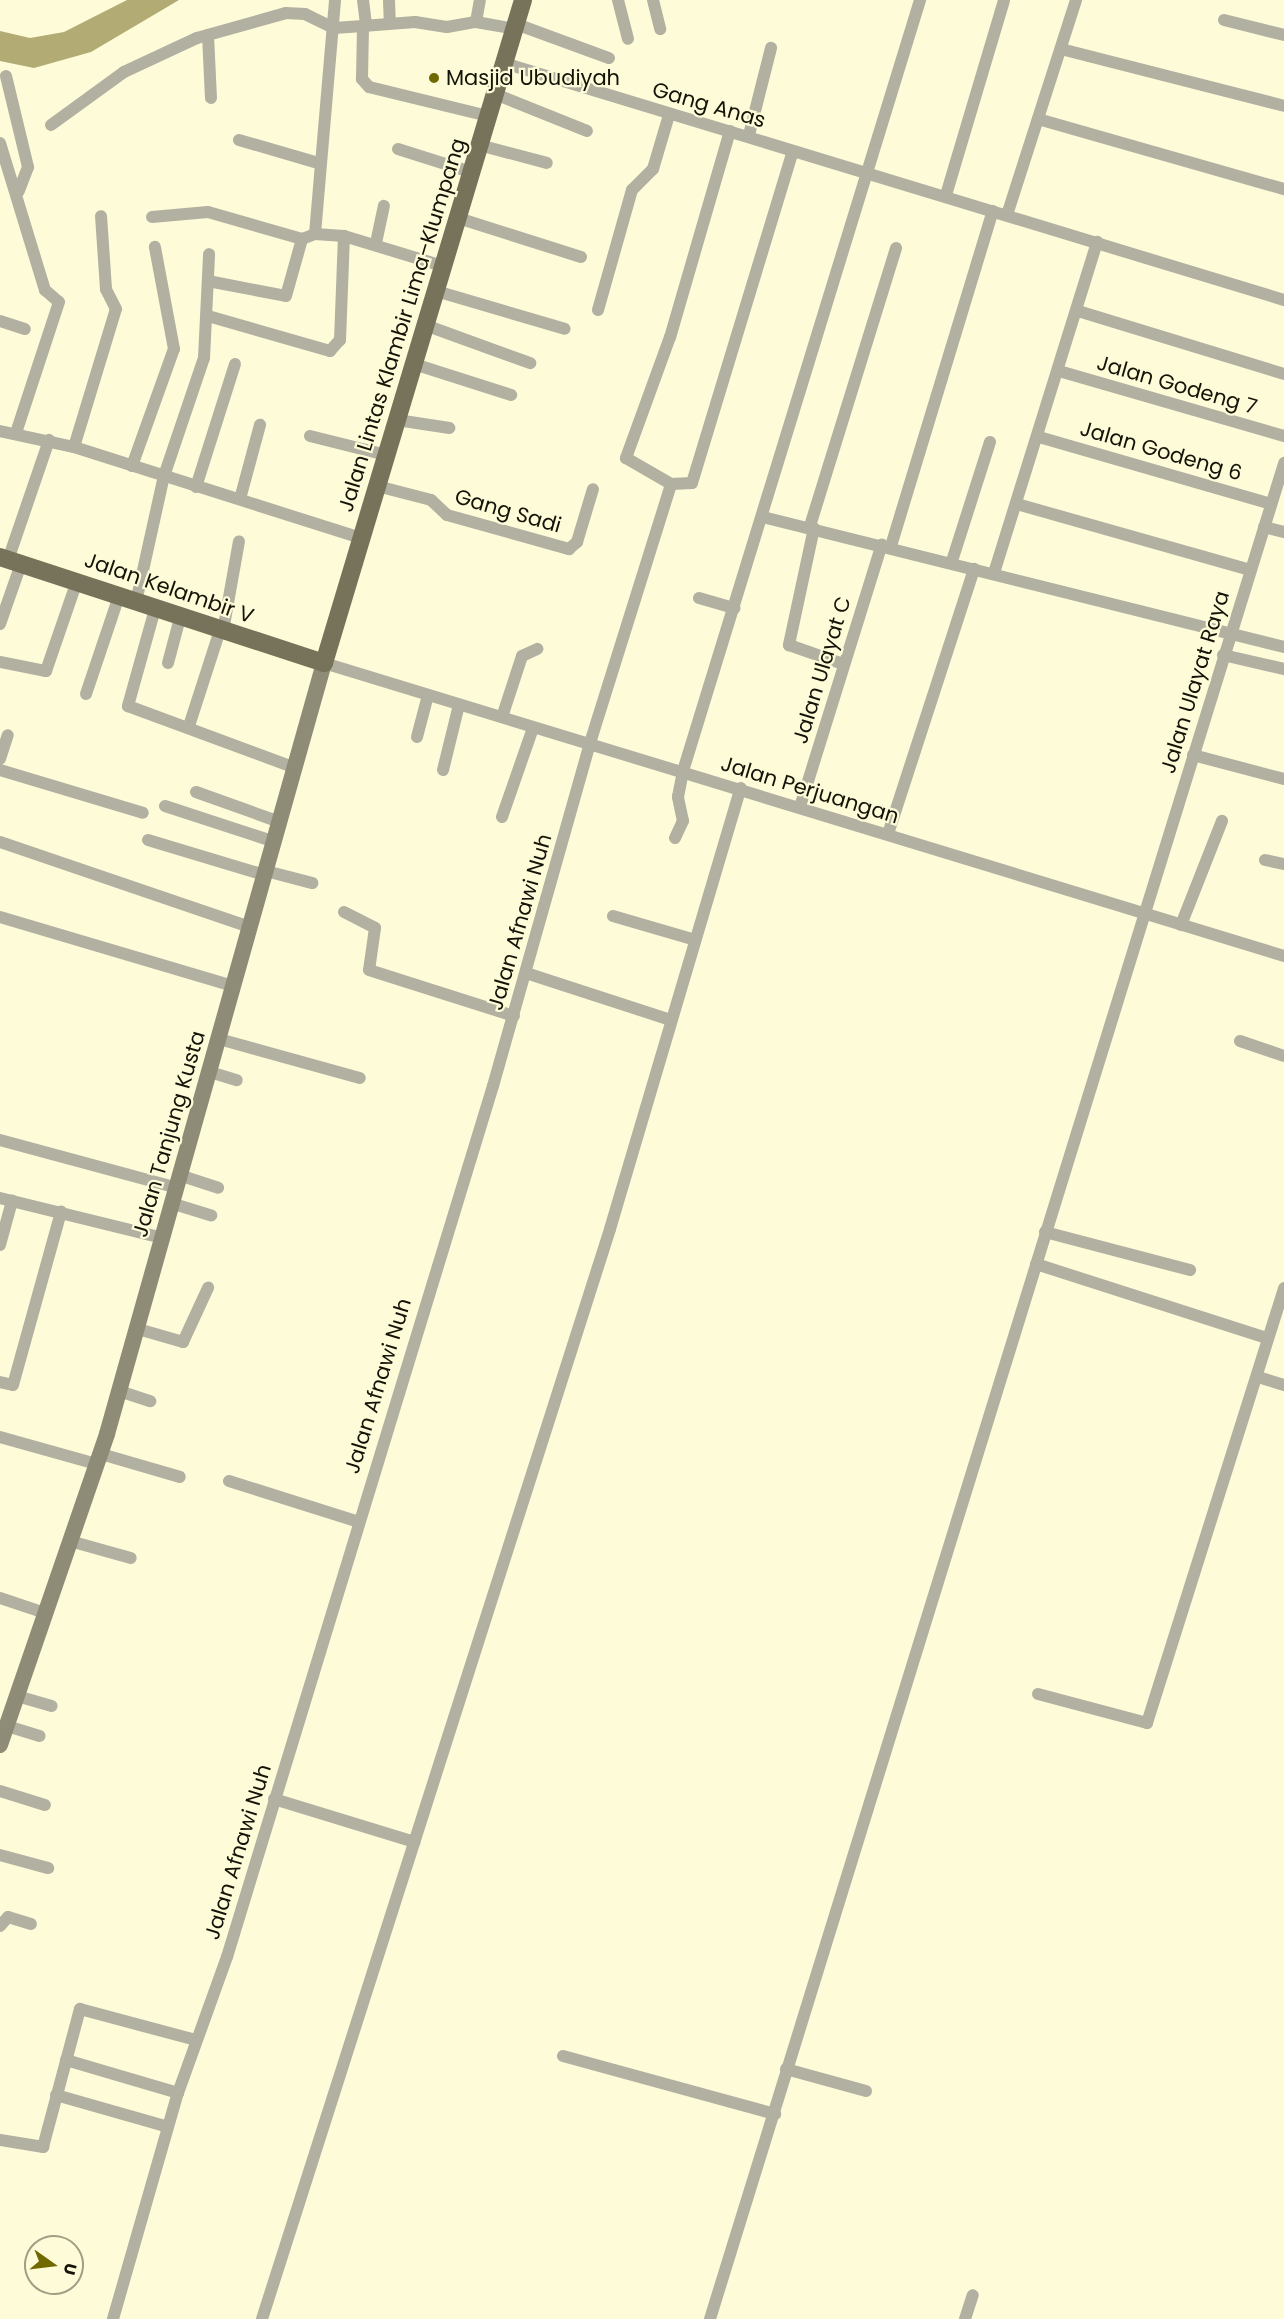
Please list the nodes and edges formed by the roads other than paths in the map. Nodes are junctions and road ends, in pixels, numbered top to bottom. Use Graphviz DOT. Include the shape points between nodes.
graph roads {
  1 [pos="335,0"];
  2 [pos="363,0"];
  3 [pos="389,0"];
  4 [pos="480,0"];
  5 [pos="523,0"];
  6 [pos="618,0"];
  7 [pos="653,0"];
  8 [pos="920,0"];
  9 [pos="1004,0"];
  10 [pos="1076,0"];
  11 [pos="1224,20"];
  12 [pos="476,22"];
  13 [pos="390,23"];
  14 [pos="365,26"];
  15 [pos="515,26"];
  16 [pos="334,28"];
  17 [pos="660,30"];
  18 [pos="208,35"];
  19 [pos="1284,35"];
  20 [pos="628,39"];
  21 [pos="771,48"];
  22 [pos="1061,49"];
  23 [pos="609,58"];
  24 [pos="504,63"];
  25 [pos="6,76"];
  26 [pos="495,94"];
  27 [pos="211,98"];
  28 [pos="1284,106"];
  29 [pos="669,115"];
  30 [pos="488,116"];
  31 [pos="1038,119"];
  32 [pos="51,125"];
  33 [pos="587,131"];
  34 [pos="730,131"];
  35 [pos="749,135"];
  36 [pos="239,140"];
  37 [pos="0,142"];
  38 [pos="479,146"];
  39 [pos="398,149"];
  40 [pos="793,151"];
  41 [pos="318,163"];
  42 [pos="547,163"];
  43 [pos="471,172"];
  44 [pos="868,174"];
  45 [pos="1284,189"];
  46 [pos="19,191"];
  47 [pos="946,195"];
  48 [pos="384,206"];
  49 [pos="993,211"];
  50 [pos="1007,215"];
  51 [pos="100,216"];
  52 [pos="152,217"];
  53 [pos="458,218"];
  54 [pos="315,234"];
  55 [pos="344,236"];
  56 [pos="302,239"];
  57 [pos="1097,242"];
  58 [pos="376,243"];
  59 [pos="155,247"];
  60 [pos="896,248"];
  61 [pos="209,254"];
  62 [pos="581,257"];
  63 [pos="443,266"];
  64 [pos="208,281"];
  65 [pos="436,291"];
  66 [pos="1284,300"];
  67 [pos="598,310"];
  68 [pos="1078,311"];
  69 [pos="208,316"];
  70 [pos="0,321"];
  71 [pos="425,325"];
  72 [pos="25,328"];
  73 [pos="565,329"];
  74 [pos="530,363"];
  75 [pos="235,364"];
  76 [pos="414,364"];
  77 [pos="1059,371"];
  78 [pos="1284,374"];
  79 [pos="511,395"];
  80 [pos="397,420"];
  81 [pos="260,425"];
  82 [pos="449,428"];
  83 [pos="0,431"];
  84 [pos="16,434"];
  85 [pos="310,436"];
  86 [pos="1284,436"];
  87 [pos="1039,437"];
  88 [pos="49,440"];
  89 [pos="990,442"];
  90 [pos="74,447"];
  91 [pos="386,455"];
  92 [pos="1284,463"];
  93 [pos="132,466"];
  94 [pos="164,476"];
  95 [pos="671,484"];
  96 [pos="377,486"];
  97 [pos="196,487"];
  98 [pos="593,489"];
  99 [pos="240,499"];
  100 [pos="1017,504"];
  101 [pos="1271,504"];
  102 [pos="763,517"];
  103 [pos="812,527"];
  104 [pos="1264,527"];
  105 [pos="1284,532"];
  106 [pos="362,538"];
  107 [pos="239,541"];
  108 [pos="886,545"];
  109 [pos="10,560"];
  110 [pos="952,561"];
  111 [pos="974,569"];
  112 [pos="1250,570"];
  113 [pos="994,573"];
  114 [pos="77,581"];
  115 [pos="699,598"];
  116 [pos="128,599"];
  117 [pos="735,608"];
  118 [pos="155,609"];
  119 [pos="180,618"];
  120 [pos="0,624"];
  121 [pos="221,631"];
  122 [pos="1229,634"];
  123 [pos="1284,647"];
  124 [pos="537,649"];
  125 [pos="1223,655"];
  126 [pos="0,662"];
  127 [pos="168,663"];
  128 [pos="324,663"];
  129 [pos="843,664"];
  130 [pos="1284,669"];
  131 [pos="86,694"];
  132 [pos="428,695"];
  133 [pos="459,705"];
  134 [pos="502,717"];
  135 [pos="189,726"];
  136 [pos="533,728"];
  137 [pos="8,735"];
  138 [pos="417,737"];
  139 [pos="590,743"];
  140 [pos="1193,755"];
  141 [pos="0,759"];
  142 [pos="293,767"];
  143 [pos="0,770"];
  144 [pos="443,770"];
  145 [pos="683,771"];
  146 [pos="1284,779"];
  147 [pos="741,789"];
  148 [pos="196,792"];
  149 [pos="165,806"];
  150 [pos="800,807"];
  151 [pos="143,813"];
  152 [pos="502,817"];
  153 [pos="277,821"];
  154 [pos="1222,821"];
  155 [pos="888,834"];
  156 [pos="675,838"];
  157 [pos="148,840"];
  158 [pos="0,842"];
  159 [pos="274,842"];
  160 [pos="1265,860"];
  161 [pos="1284,864"];
  162 [pos="266,873"];
  163 [pos="312,883"];
  164 [pos="344,912"];
  165 [pos="1145,912"];
  166 [pos="613,916"];
  167 [pos="0,917"];
  168 [pos="1181,925"];
  169 [pos="249,927"];
  170 [pos="695,940"];
  171 [pos="1284,956"];
  172 [pos="526,973"];
  173 [pos="233,986"];
  174 [pos="514,1016"];
  175 [pos="671,1020"];
  176 [pos="219,1039"];
  177 [pos="1240,1041"];
  178 [pos="1284,1056"];
  179 [pos="210,1072"];
  180 [pos="360,1078"];
  181 [pos="237,1080"];
  182 [pos="0,1140"];
  183 [pos="218,1188"];
  184 [pos="178,1190"];
  185 [pos="6,1200"];
  186 [pos="61,1212"];
  187 [pos="211,1215"];
  188 [pos="1045,1233"];
  189 [pos="163,1238"];
  190 [pos="0,1245"];
  191 [pos="1036,1264"];
  192 [pos="1190,1270"];
  193 [pos="208,1287"];
  194 [pos="1284,1288"];
  195 [pos="138,1329"];
  196 [pos="1267,1338"];
  197 [pos="1258,1377"];
  198 [pos="0,1382"];
  199 [pos="1284,1385"];
  200 [pos="119,1391"];
  201 [pos="150,1401"];
  202 [pos="0,1437"];
  203 [pos="99,1459"];
  204 [pos="180,1477"];
  205 [pos="229,1481"];
  206 [pos="356,1521"];
  207 [pos="70,1541"];
  208 [pos="131,1558"];
  209 [pos="0,1598"];
  210 [pos="45,1613"];
  211 [pos="1038,1694"];
  212 [pos="17,1696"];
  213 [pos="52,1706"];
  214 [pos="7,1726"];
  215 [pos="39,1736"];
  216 [pos="0,1745"];
  217 [pos="0,1791"];
  218 [pos="274,1799"];
  219 [pos="45,1805"];
  220 [pos="415,1842"];
  221 [pos="0,1855"];
  222 [pos="48,1868"];
  223 [pos="32,1924"];
  224 [pos="0,1926"];
  225 [pos="196,2040"];
  226 [pos="563,2056"];
  227 [pos="66,2060"];
  228 [pos="786,2069"];
  229 [pos="866,2091"];
  230 [pos="178,2093"];
  231 [pos="57,2095"];
  232 [pos="775,2114"];
  233 [pos="168,2127"];
  234 [pos="3,2141"];
  235 [pos="973,2295"];
  236 [pos="113,2319"];
  237 [pos="262,2319"];
  238 [pos="710,2319"];
  239 [pos="965,2319"];
  1 -- 16 [label="street"];
  2 -- 14 [label="street"];
  3 -- 13 [label="street"];
  4 -- 12 [label="street"];
  5 -- 15 [label="main road, Jalan Lintas Klambir Lima–Klumpang"];
  6 -- 20 [label="street"];
  7 -- 17 [label="street"];
  8 -- 44 [label="street"];
  9 -- 47 [label="street"];
  10 -- 22 [label="street"];
  11 -- 19 [label="street"];
  12 -- 13 [label="street" via="447,27"];
  12 -- 15 [label="street"];
  13 -- 14 [label="street"];
  14 -- 16 [label="street"];
  14 -- 30 [label="street" via="364,83"];
  15 -- 23 [label="street"];
  15 -- 24 [label="main road, Jalan Lintas Klambir Lima–Klumpang"];
  16 -- 18 [label="street" via="305,14 286,13"];
  16 -- 41 [label="street"];
  18 -- 27 [label="street"];
  18 -- 32 [label="street" via="124,72"];
  21 -- 35 [label="street"];
  22 -- 28 [label="street"];
  22 -- 31 [label="street"];
  24 -- 26 [label="main road, Jalan Lintas Klambir Lima–Klumpang"];
  24 -- 29 [label="street, Gang Anas"];
  25 -- 46 [label="street" via="28,167"];
  26 -- 30 [label="main road, Jalan Lintas Klambir Lima–Klumpang"];
  26 -- 33 [label="street"];
  29 -- 34 [label="street, Gang Anas"];
  29 -- 67 [label="street" via="653,169 632,190"];
  30 -- 38 [label="main road, Jalan Lintas Klambir Lima–Klumpang"];
  31 -- 45 [label="street"];
  31 -- 50 [label="street"];
  34 -- 35 [label="street, Gang Anas"];
  34 -- 95 [label="street" via="670,337 626,458"];
  35 -- 40 [label="street, Gang Anas"];
  36 -- 41 [label="street"];
  37 -- 46 [label="street"];
  38 -- 42 [label="street"];
  38 -- 43 [label="main road, Jalan Lintas Klambir Lima–Klumpang"];
  39 -- 43 [label="street"];
  40 -- 44 [label="street, Gang Anas"];
  40 -- 95 [label="street" via="692,483"];
  41 -- 54 [label="street"];
  43 -- 53 [label="main road, Jalan Lintas Klambir Lima–Klumpang"];
  44 -- 47 [label="street, Gang Anas"];
  44 -- 102 [label="street"];
  46 -- 84 [label="street" via="45,290 58,302"];
  47 -- 49 [label="street, Gang Anas"];
  48 -- 58 [label="street"];
  49 -- 50 [label="street, Gang Anas"];
  49 -- 108 [label="street, Jalan Ulayat C"];
  50 -- 57 [label="street, Gang Anas"];
  51 -- 90 [label="street" via="106,289 116,309"];
  52 -- 56 [label="street" via="208,212"];
  53 -- 62 [label="street"];
  53 -- 63 [label="main road, Jalan Lintas Klambir Lima–Klumpang"];
  54 -- 55 [label="street"];
  54 -- 56 [label="street"];
  55 -- 58 [label="street"];
  55 -- 69 [label="street" via="336,349 255,333"];
  56 -- 64 [label="street" via="286,296"];
  57 -- 66 [label="street, Gang Anas"];
  57 -- 68 [label="street"];
  58 -- 63 [label="street"];
  59 -- 93 [label="street" via="174,349"];
  60 -- 103 [label="street"];
  61 -- 64 [label="street"];
  63 -- 65 [label="main road, Jalan Lintas Klambir Lima–Klumpang"];
  64 -- 69 [label="street"];
  65 -- 71 [label="main road, Jalan Lintas Klambir Lima–Klumpang"];
  65 -- 73 [label="street"];
  68 -- 77 [label="street"];
  68 -- 78 [label="street"];
  69 -- 94 [label="street" via="204,358"];
  70 -- 72 [label="street"];
  71 -- 74 [label="street"];
  71 -- 76 [label="main road, Jalan Lintas Klambir Lima–Klumpang"];
  75 -- 97 [label="street"];
  76 -- 79 [label="street"];
  76 -- 80 [label="main road, Jalan Lintas Klambir Lima–Klumpang"];
  77 -- 86 [label="street, Jalan Godeng 7"];
  77 -- 87 [label="street"];
  80 -- 82 [label="street"];
  80 -- 91 [label="main road, Jalan Lintas Klambir Lima–Klumpang"];
  81 -- 99 [label="street"];
  83 -- 84 [label="street"];
  84 -- 88 [label="street"];
  85 -- 91 [label="street"];
  87 -- 100 [label="street"];
  87 -- 101 [label="street, Jalan Godeng 6"];
  88 -- 90 [label="street"];
  88 -- 109 [label="street"];
  89 -- 110 [label="street"];
  90 -- 93 [label="street"];
  91 -- 96 [label="main road, Jalan Lintas Klambir Lima–Klumpang"];
  92 -- 101 [label="street, Jalan Ulayat Raya"];
  93 -- 94 [label="street"];
  94 -- 97 [label="street"];
  94 -- 116 [label="street"];
  95 -- 139 [label="street, Jalan Afnawi Nuh"];
  96 -- 98 [label="street, Gang Sadi" via="431,500 447,515 569,549 577,542"];
  96 -- 106 [label="main road, Jalan Lintas Klambir Lima–Klumpang"];
  97 -- 99 [label="street"];
  99 -- 106 [label="street"];
  100 -- 112 [label="street"];
  100 -- 113 [label="street"];
  101 -- 104 [label="street, Jalan Ulayat Raya"];
  102 -- 103 [label="street"];
  102 -- 117 [label="street"];
  103 -- 108 [label="street"];
  103 -- 129 [label="street" via="789,645"];
  104 -- 105 [label="street"];
  104 -- 112 [label="street, Jalan Ulayat Raya"];
  106 -- 128 [label="main road, Jalan Lintas Klambir Lima–Klumpang"];
  107 -- 121 [label="street"];
  108 -- 110 [label="street"];
  108 -- 129 [label="street, Jalan Ulayat C"];
  109 -- 114 [label="main road, Jalan Kelambir V"];
  109 -- 120 [label="street"];
  110 -- 111 [label="street"];
  111 -- 113 [label="street"];
  111 -- 155 [label="street"];
  112 -- 122 [label="street, Jalan Ulayat Raya"];
  113 -- 122 [label="street"];
  114 -- 116 [label="main road, Jalan Kelambir V"];
  114 -- 126 [label="street" via="46,671"];
  115 -- 117 [label="street"];
  116 -- 118 [label="main road, Jalan Kelambir V"];
  116 -- 131 [label="street"];
  117 -- 145 [label="street"];
  118 -- 119 [label="main road, Jalan Kelambir V"];
  118 -- 135 [label="street" via="127,704"];
  119 -- 121 [label="main road, Jalan Kelambir V"];
  119 -- 127 [label="street"];
  121 -- 128 [label="main road, Jalan Kelambir V"];
  121 -- 135 [label="street"];
  122 -- 123 [label="street"];
  122 -- 125 [label="street, Jalan Ulayat Raya"];
  124 -- 134 [label="street" via="522,656"];
  125 -- 130 [label="street"];
  125 -- 140 [label="street, Jalan Ulayat Raya"];
  128 -- 132 [label="street, Jalan Perjuangan"];
  128 -- 142 [label="street, Jalan Tanjung Kusta"];
  129 -- 150 [label="street, Jalan Ulayat C"];
  132 -- 133 [label="street, Jalan Perjuangan"];
  132 -- 138 [label="street"];
  133 -- 134 [label="street, Jalan Perjuangan"];
  133 -- 144 [label="street"];
  134 -- 136 [label="street, Jalan Perjuangan"];
  135 -- 142 [label="street"];
  136 -- 139 [label="street, Jalan Perjuangan"];
  136 -- 152 [label="street"];
  137 -- 141 [label="street"];
  139 -- 145 [label="street, Jalan Perjuangan"];
  139 -- 172 [label="street, Jalan Afnawi Nuh"];
  140 -- 146 [label="street"];
  140 -- 165 [label="street, Jalan Ulayat Raya"];
  142 -- 153 [label="street, Jalan Tanjung Kusta"];
  143 -- 151 [label="street"];
  145 -- 147 [label="street, Jalan Perjuangan"];
  145 -- 156 [label="street" via="678,797 683,821"];
  147 -- 150 [label="street, Jalan Perjuangan"];
  147 -- 170 [label="street"];
  148 -- 153 [label="street"];
  149 -- 159 [label="street"];
  150 -- 155 [label="street, Jalan Perjuangan"];
  153 -- 159 [label="street, Jalan Tanjung Kusta"];
  154 -- 168 [label="street"];
  155 -- 165 [label="street, Jalan Perjuangan"];
  157 -- 162 [label="street"];
  158 -- 169 [label="street"];
  159 -- 162 [label="street, Jalan Tanjung Kusta"];
  160 -- 161 [label="street"];
  162 -- 163 [label="street"];
  162 -- 169 [label="street, Jalan Tanjung Kusta"];
  164 -- 174 [label="street" via="375,928 369,970"];
  165 -- 168 [label="street, Jalan Perjuangan"];
  165 -- 188 [label="street, Jalan Ulayat Raya"];
  166 -- 170 [label="street"];
  167 -- 173 [label="street"];
  168 -- 171 [label="street, Jalan Perjuangan"];
  169 -- 173 [label="street, Jalan Tanjung Kusta"];
  170 -- 175 [label="street"];
  172 -- 174 [label="street, Jalan Afnawi Nuh"];
  172 -- 175 [label="street"];
  173 -- 176 [label="street, Jalan Tanjung Kusta"];
  174 -- 206 [label="street, Jalan Afnawi Nuh"];
  175 -- 220 [label="street"];
  176 -- 179 [label="street, Jalan Tanjung Kusta"];
  176 -- 180 [label="street"];
  177 -- 178 [label="street"];
  179 -- 181 [label="street"];
  179 -- 184 [label="street, Jalan Tanjung Kusta"];
  182 -- 184 [label="street"];
  183 -- 184 [label="street"];
  184 -- 187 [label="street"];
  184 -- 189 [label="street, Jalan Tanjung Kusta"];
  185 -- 186 [label="street"];
  185 -- 190 [label="street"];
  186 -- 189 [label="street"];
  186 -- 198 [label="street" via="17,1386"];
  188 -- 191 [label="street, Jalan Ulayat Raya"];
  188 -- 192 [label="street"];
  189 -- 195 [label="street, Jalan Tanjung Kusta"];
  191 -- 196 [label="street"];
  191 -- 228 [label="street, Jalan Ulayat Raya"];
  193 -- 195 [label="street" via="183,1342"];
  194 -- 196 [label="street"];
  195 -- 200 [label="street, Jalan Tanjung Kusta"];
  196 -- 197 [label="street"];
  197 -- 199 [label="street"];
  197 -- 211 [label="street" via="1147,1723"];
  200 -- 201 [label="street"];
  200 -- 203 [label="street, Jalan Tanjung Kusta"];
  202 -- 203 [label="street"];
  203 -- 204 [label="street"];
  203 -- 207 [label="street, Jalan Tanjung Kusta"];
  205 -- 206 [label="street"];
  206 -- 218 [label="street, Jalan Afnawi Nuh"];
  207 -- 208 [label="street"];
  207 -- 210 [label="street, Jalan Tanjung Kusta"];
  209 -- 210 [label="street"];
  210 -- 212 [label="street, Jalan Tanjung Kusta"];
  212 -- 213 [label="street"];
  212 -- 214 [label="street, Jalan Tanjung Kusta"];
  214 -- 215 [label="street"];
  214 -- 216 [label="street, Jalan Tanjung Kusta"];
  217 -- 219 [label="street"];
  218 -- 220 [label="street"];
  218 -- 225 [label="street, Jalan Afnawi Nuh" via="228,1958"];
  220 -- 237 [label="street"];
  221 -- 222 [label="street"];
  223 -- 224 [label="street" via="8,1917"];
  225 -- 227 [label="street" via="83,2008"];
  225 -- 230 [label="street, Jalan Afnawi Nuh"];
  226 -- 232 [label="street"];
  227 -- 230 [label="street"];
  227 -- 231 [label="street"];
  228 -- 229 [label="street"];
  228 -- 232 [label="street, Jalan Ulayat Raya"];
  230 -- 233 [label="street, Jalan Afnawi Nuh"];
  231 -- 233 [label="street"];
  231 -- 234 [label="street" via="43,2147"];
  232 -- 238 [label="street, Jalan Ulayat Raya"];
  233 -- 236 [label="street, Jalan Afnawi Nuh"];
  235 -- 239 [label="street"];
}
